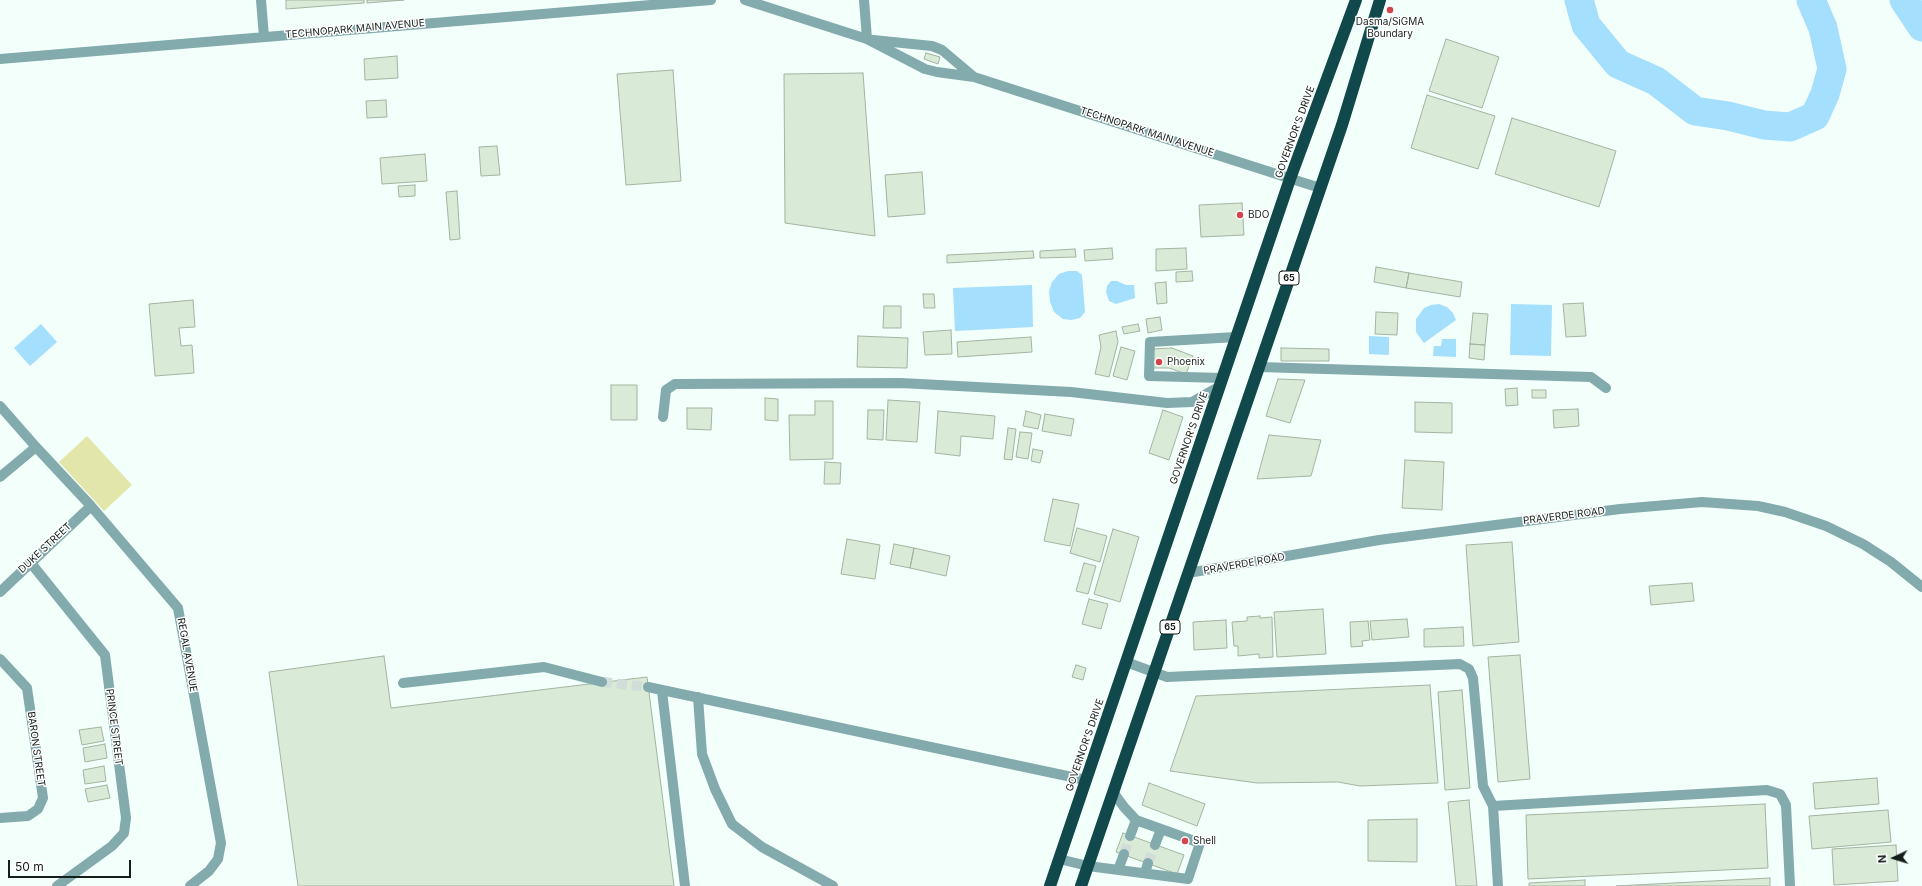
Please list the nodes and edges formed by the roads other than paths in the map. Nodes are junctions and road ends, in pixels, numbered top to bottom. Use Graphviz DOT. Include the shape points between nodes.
graph roads {
  1 [pos="261,0"];
  2 [pos="711,0"];
  3 [pos="745,0"];
  4 [pos="864,0"];
  5 [pos="1356,0"];
  6 [pos="1379,3"];
  7 [pos="264,37"];
  8 [pos="867,39"];
  9 [pos="0,59"];
  10 [pos="974,76"];
  11 [pos="1290,179"];
  12 [pos="1320,188"];
  13 [pos="1236,337"];
  14 [pos="1259,367"];
  15 [pos="1221,382"];
  16 [pos="1606,388"];
  17 [pos="0,406"];
  18 [pos="663,417"];
  19 [pos="36,447"];
  20 [pos="0,477"];
  21 [pos="91,506"];
  22 [pos="30,562"];
  23 [pos="1188,574"];
  24 [pos="1922,587"];
  25 [pos="0,592"];
  26 [pos="0,659"];
  27 [pos="1126,662"];
  28 [pos="1154,672"];
  29 [pos="602,682"];
  30 [pos="403,683"];
  31 [pos="648,687"];
  32 [pos="662,691"];
  33 [pos="698,697"];
  34 [pos="1086,780"];
  35 [pos="1114,792"];
  36 [pos="1493,806"];
  37 [pos="0,818"];
  38 [pos="1136,820"];
  39 [pos="1161,829"];
  40 [pos="1130,836"];
  41 [pos="1155,845"];
  42 [pos="1124,854"];
  43 [pos="1059,859"];
  44 [pos="1148,863"];
  45 [pos="1088,866"];
  46 [pos="1118,870"];
  47 [pos="1145,873"];
  48 [pos="57,886"];
  49 [pos="190,886"];
  50 [pos="685,886"];
  51 [pos="833,886"];
  52 [pos="1050,886"];
  53 [pos="1081,886"];
  54 [pos="1498,886"];
  55 [pos="1790,886"];
  1 -- 7 [label="street"];
  2 -- 7 [label="street, TECHNOPARK MAIN AVENUE"];
  3 -- 8 [label="street, TECHNOPARK MAIN AVENUE"];
  4 -- 8 [label="street"];
  5 -- 11 [label="highway, GOVERNOR'S DRIVE"];
  6 -- 12 [label="highway, 65"];
  7 -- 9 [label="street, TECHNOPARK MAIN AVENUE"];
  8 -- 10 [label="street, TECHNOPARK MAIN AVENUE" via="925,69"];
  8 -- 10 [label="street, TECHNOPARK MAIN AVENUE" via="932,46 942,50"];
  10 -- 11 [label="street, TECHNOPARK MAIN AVENUE"];
  11 -- 12 [label="street, TECHNOPARK MAIN AVENUE"];
  11 -- 13 [label="highway, GOVERNOR'S DRIVE"];
  12 -- 14 [label="highway, 65"];
  13 -- 15 [label="highway, GOVERNOR'S DRIVE"];
  13 -- 15 [label="street" via="1150,342 1149,376"];
  14 -- 16 [label="street" via="1591,377"];
  14 -- 23 [label="highway, 65"];
  15 -- 18 [label="street" via="1192,402 1167,403 1071,392 901,383 675,384 666,390"];
  15 -- 27 [label="highway, GOVERNOR'S DRIVE"];
  17 -- 19 [label="street, REGAL AVENUE"];
  19 -- 20 [label="street"];
  19 -- 21 [label="street, REGAL AVENUE"];
  21 -- 22 [label="street, DUKE STREET"];
  21 -- 49 [label="street, REGAL AVENUE" via="178,608 221,843 218,860"];
  22 -- 25 [label="street, DUKE STREET"];
  22 -- 48 [label="street, PRINCE STREET" via="105,654 126,818 124,833 112,846"];
  23 -- 24 [label="street, PRAVERDE ROAD" via="1379,540 1620,509 1702,502 1758,506 1826,526 1869,548"];
  23 -- 28 [label="highway, 65"];
  26 -- 37 [label="street, BARON STREET" via="27,688 43,798 38,809 28,816"];
  27 -- 28 [label="street"];
  27 -- 34 [label="highway, GOVERNOR'S DRIVE"];
  28 -- 35 [label="highway, 65"];
  28 -- 36 [label="street" via="1167,677 1460,664 1469,669 1473,678 1483,786"];
  29 -- 30 [label="street" via="544,667"];
  31 -- 32 [label="street"];
  32 -- 33 [label="street"];
  32 -- 50 [label="street"];
  33 -- 34 [label="street"];
  33 -- 51 [label="street" via="702,754 732,824 762,848"];
  34 -- 43 [label="highway, GOVERNOR'S DRIVE"];
  35 -- 38 [label="street"];
  35 -- 45 [label="highway, 65"];
  36 -- 54 [label="street"];
  36 -- 55 [label="street" via="1767,790 1780,794 1786,805"];
  38 -- 39 [label="street"];
  38 -- 40 [label="street"];
  39 -- 41 [label="street"];
  39 -- 47 [label="street" via="1200,843 1188,879"];
  42 -- 46 [label="street"];
  43 -- 45 [label="street"];
  43 -- 52 [label="highway, GOVERNOR'S DRIVE"];
  44 -- 47 [label="street"];
  45 -- 46 [label="street"];
  45 -- 53 [label="highway, 65"];
  46 -- 47 [label="street"];
}
